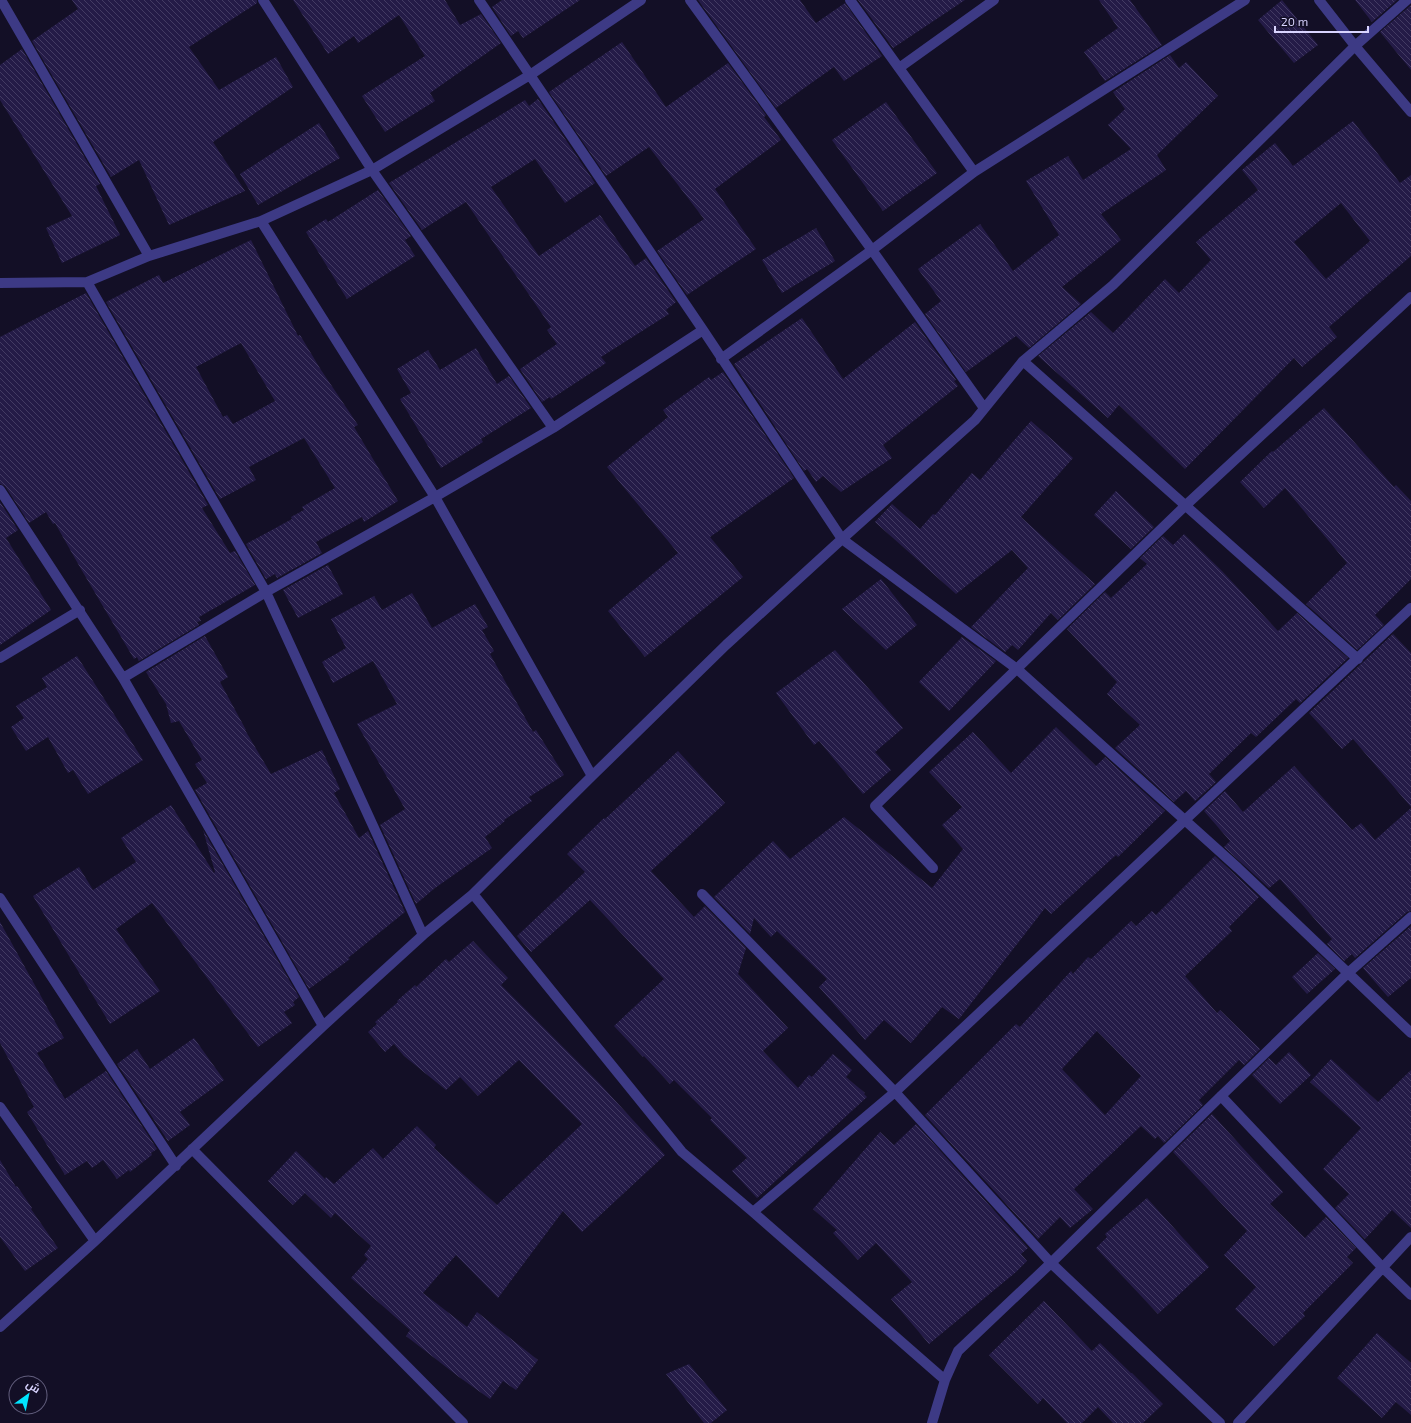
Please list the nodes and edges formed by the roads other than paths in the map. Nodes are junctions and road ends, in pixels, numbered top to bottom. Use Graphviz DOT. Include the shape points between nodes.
graph roads {
  1 [pos="1,0"];
  2 [pos="263,0"];
  3 [pos="479,0"];
  4 [pos="641,0"];
  5 [pos="690,0"];
  6 [pos="850,0"];
  7 [pos="994,0"];
  8 [pos="1245,0"];
  9 [pos="1319,0"];
  10 [pos="1407,0"];
  11 [pos="1354,46"];
  12 [pos="899,68"];
  13 [pos="530,76"];
  14 [pos="1411,112"];
  15 [pos="372,170"];
  16 [pos="974,172"];
  17 [pos="261,222"];
  18 [pos="872,250"];
  19 [pos="148,256"];
  20 [pos="87,282"];
  21 [pos="0,283"];
  22 [pos="1411,297"];
  23 [pos="703,330"];
  24 [pos="721,359"];
  25 [pos="1024,361"];
  26 [pos="984,408"];
  27 [pos="553,428"];
  28 [pos="0,490"];
  29 [pos="435,497"];
  30 [pos="1186,505"];
  31 [pos="842,538"];
  32 [pos="266,592"];
  33 [pos="1411,608"];
  34 [pos="80,610"];
  35 [pos="0,658"];
  36 [pos="1358,658"];
  37 [pos="1017,668"];
  38 [pos="123,678"];
  39 [pos="592,776"];
  40 [pos="1185,820"];
  41 [pos="933,868"];
  42 [pos="473,894"];
  43 [pos="702,894"];
  44 [pos="0,898"];
  45 [pos="1411,918"];
  46 [pos="423,935"];
  47 [pos="1348,973"];
  48 [pos="323,1026"];
  49 [pos="1411,1033"];
  50 [pos="895,1092"];
  51 [pos="1221,1096"];
  52 [pos="0,1107"];
  53 [pos="192,1149"];
  54 [pos="176,1166"];
  55 [pos="753,1212"];
  56 [pos="1411,1237"];
  57 [pos="95,1242"];
  58 [pos="1051,1263"];
  59 [pos="1382,1267"];
  60 [pos="1411,1295"];
  61 [pos="0,1327"];
  62 [pos="945,1380"];
  63 [pos="463,1423"];
  64 [pos="932,1423"];
  65 [pos="1220,1423"];
  66 [pos="1238,1423"];
  1 -- 19 [label="street"];
  2 -- 15 [label="street"];
  3 -- 13 [label="street"];
  4 -- 13 [label="street"];
  5 -- 18 [label="street"];
  6 -- 12 [label="street"];
  7 -- 12 [label="street"];
  8 -- 16 [label="street"];
  9 -- 11 [label="street"];
  10 -- 11 [label="street"];
  11 -- 14 [label="street"];
  11 -- 25 [label="street" via="1113,285"];
  12 -- 16 [label="street"];
  13 -- 15 [label="street"];
  13 -- 23 [label="street"];
  15 -- 17 [label="street"];
  15 -- 27 [label="street"];
  16 -- 18 [label="street"];
  17 -- 19 [label="street"];
  17 -- 29 [label="street"];
  18 -- 24 [label="street"];
  18 -- 26 [label="street"];
  19 -- 20 [label="street"];
  20 -- 21 [label="street"];
  20 -- 32 [label="street"];
  22 -- 30 [label="street"];
  23 -- 24 [label="street"];
  23 -- 27 [label="street"];
  24 -- 31 [label="street"];
  25 -- 26 [label="street"];
  25 -- 30 [label="street"];
  26 -- 31 [label="street" via="975,420"];
  27 -- 29 [label="street"];
  28 -- 34 [label="street"];
  29 -- 32 [label="street"];
  29 -- 39 [label="street"];
  30 -- 36 [label="street"];
  30 -- 37 [label="street"];
  31 -- 37 [label="street"];
  31 -- 39 [label="street" via="726,645"];
  32 -- 38 [label="street"];
  32 -- 46 [label="street"];
  33 -- 36 [label="street"];
  34 -- 35 [label="street"];
  34 -- 38 [label="street"];
  36 -- 40 [label="street"];
  37 -- 40 [label="street"];
  37 -- 41 [label="street" via="875,806"];
  38 -- 48 [label="street"];
  39 -- 42 [label="street"];
  40 -- 47 [label="street"];
  40 -- 50 [label="street"];
  42 -- 46 [label="street"];
  42 -- 55 [label="street" via="682,1152"];
  43 -- 50 [label="street"];
  44 -- 54 [label="street"];
  45 -- 47 [label="street"];
  46 -- 48 [label="street"];
  47 -- 49 [label="street"];
  47 -- 51 [label="street"];
  48 -- 53 [label="street"];
  50 -- 55 [label="street"];
  50 -- 58 [label="street"];
  51 -- 58 [label="street"];
  51 -- 59 [label="street"];
  52 -- 57 [label="street"];
  53 -- 54 [label="street"];
  53 -- 63 [label="street"];
  54 -- 57 [label="street"];
  55 -- 62 [label="street"];
  56 -- 59 [label="street"];
  57 -- 61 [label="street"];
  58 -- 62 [label="street" via="958,1351"];
  58 -- 65 [label="street"];
  59 -- 60 [label="street"];
  59 -- 66 [label="street"];
  62 -- 64 [label="street"];
}
